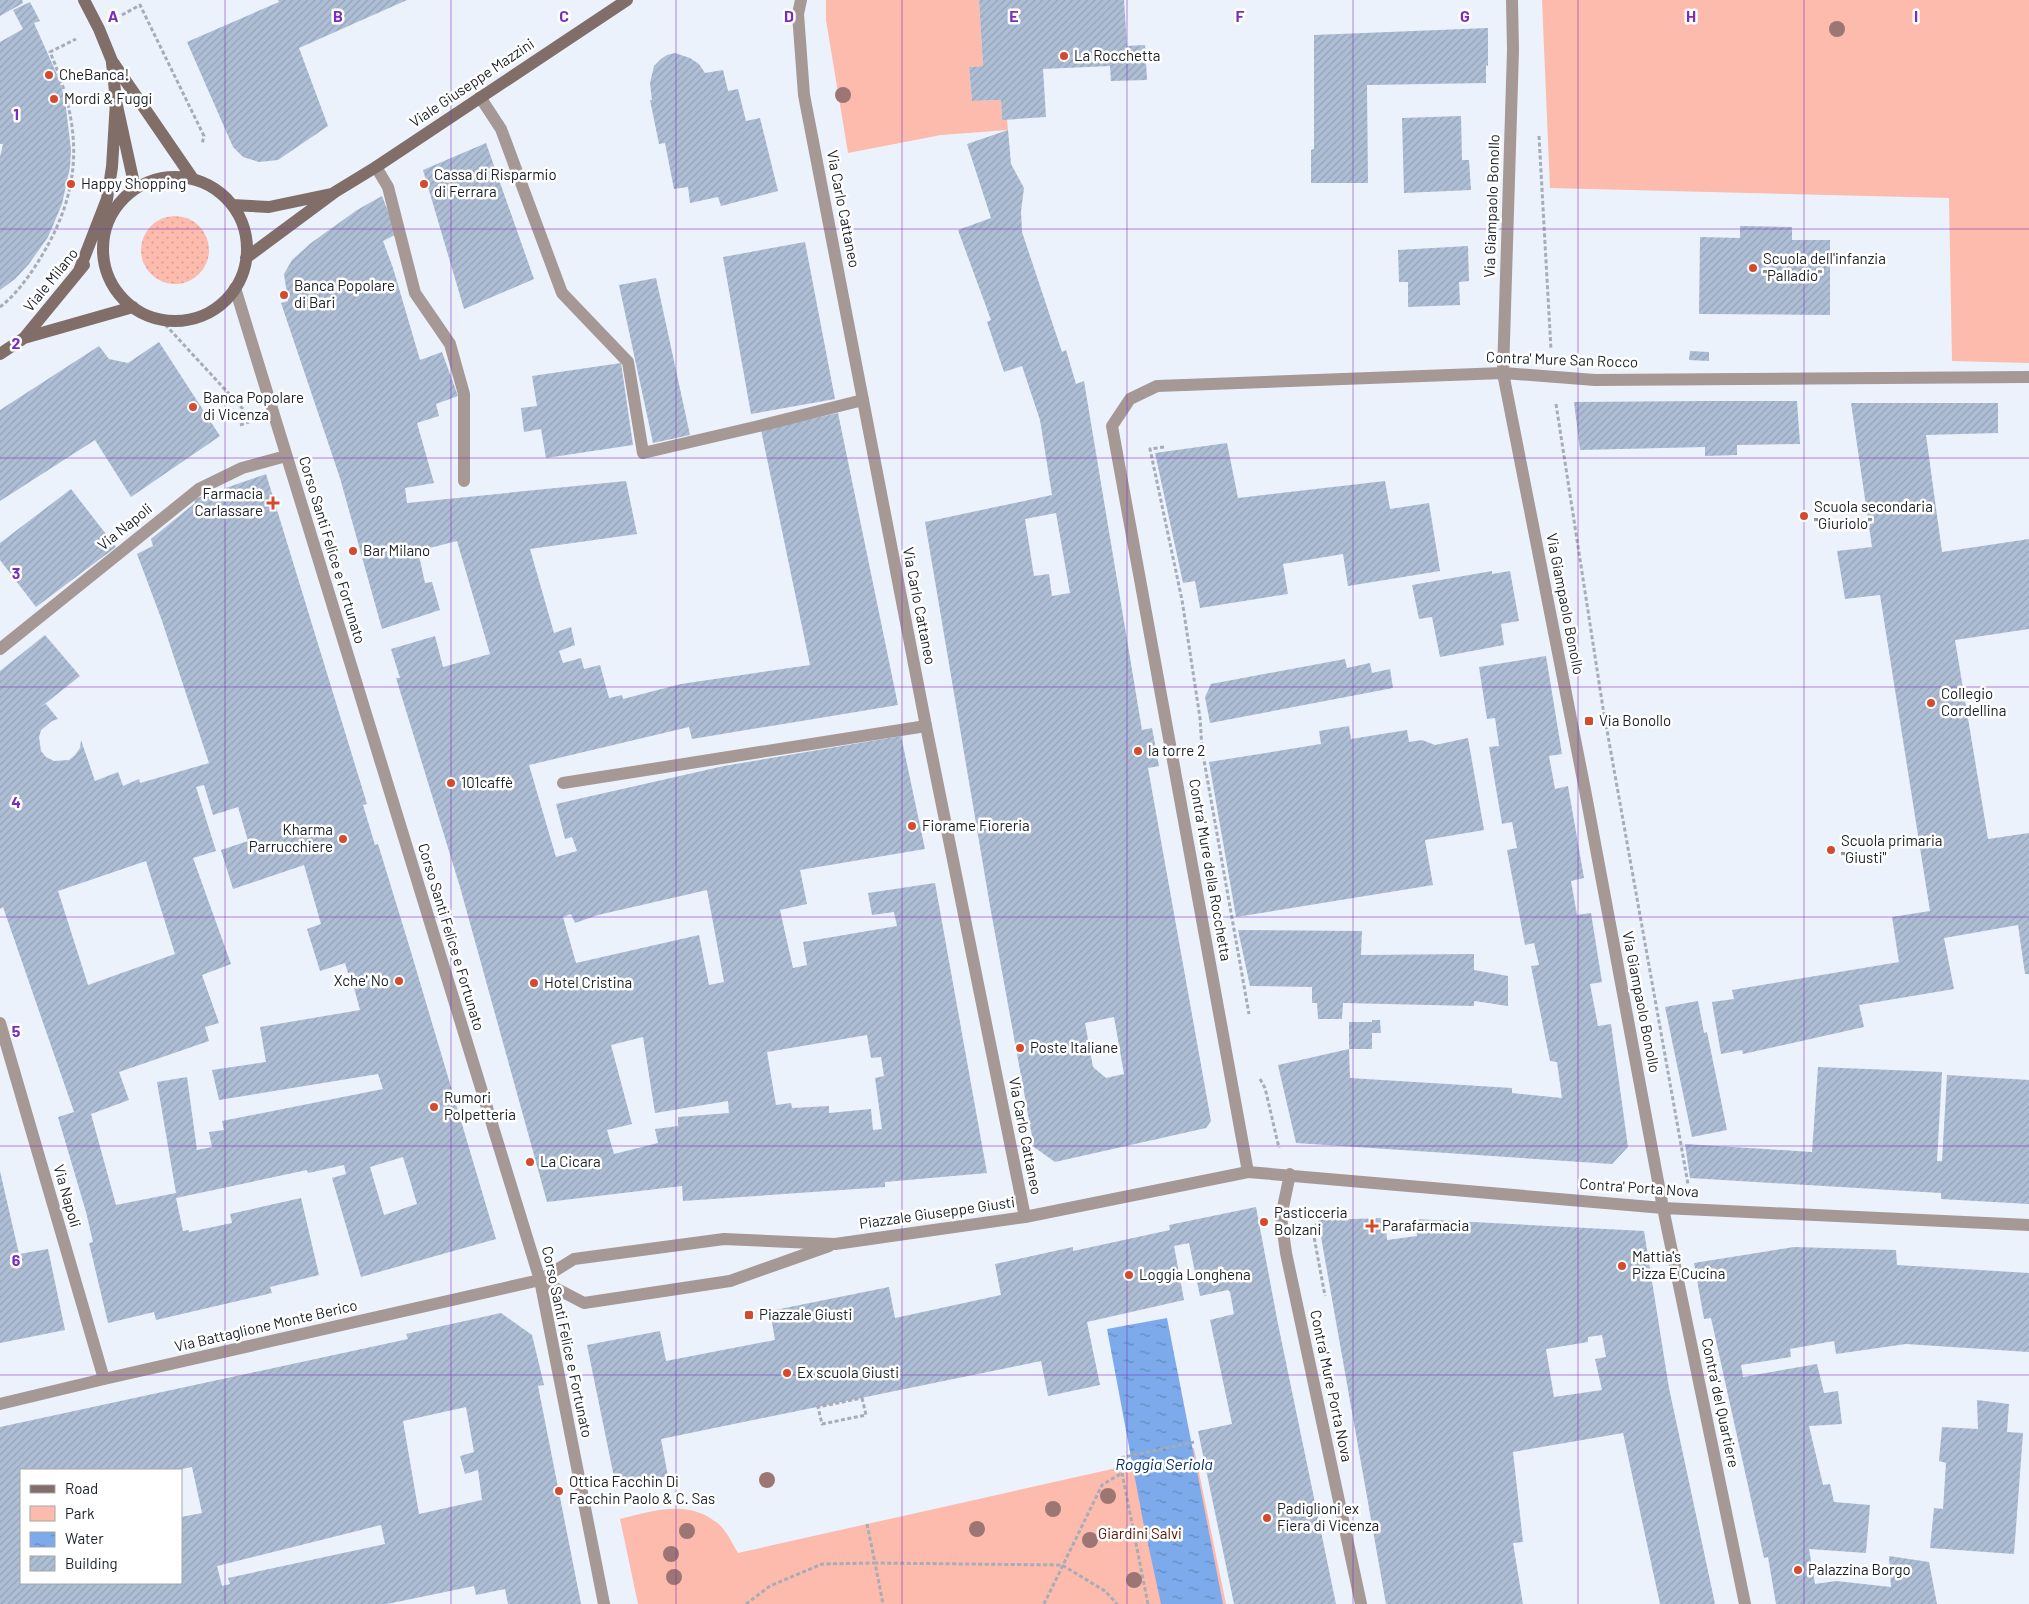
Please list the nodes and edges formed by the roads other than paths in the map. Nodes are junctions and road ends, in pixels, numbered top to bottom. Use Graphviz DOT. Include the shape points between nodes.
graph roads {
  1 [pos="84,0"];
  2 [pos="627,0"];
  3 [pos="801,0"];
  4 [pos="1512,0"];
  5 [pos="112,61"];
  6 [pos="480,97"];
  7 [pos="116,101"];
  8 [pos="376,167"];
  9 [pos="193,179"];
  10 [pos="135,188"];
  11 [pos="335,192"];
  12 [pos="232,205"];
  13 [pos="103,242"];
  14 [pos="246,258"];
  15 [pos="79,271"];
  16 [pos="235,288"];
  17 [pos="133,308"];
  18 [pos="24,338"];
  19 [pos="0,354"];
  20 [pos="1503,373"];
  21 [pos="2029,377"];
  22 [pos="863,400"];
  23 [pos="1112,426"];
  24 [pos="286,456"];
  25 [pos="464,481"];
  26 [pos="0,649"];
  27 [pos="926,726"];
  28 [pos="563,783"];
  29 [pos="0,1023"];
  30 [pos="1248,1172"];
  31 [pos="1290,1174"];
  32 [pos="1663,1208"];
  33 [pos="1025,1217"];
  34 [pos="2029,1224"];
  35 [pos="836,1244"];
  36 [pos="540,1280"];
  37 [pos="104,1379"];
  38 [pos="0,1404"];
  39 [pos="604,1604"];
  40 [pos="1361,1604"];
  41 [pos="1745,1604"];
  1 -- 5 [label="main road"];
  2 -- 6 [label="main road, Viale Giuseppe Mazzini"];
  3 -- 22 [label="street, Via Carlo Cattaneo" via="798,14 804,95"];
  4 -- 20 [label="street, Via Giampaolo Bonollo"];
  5 -- 7 [label="main road"];
  5 -- 9 [label="main road"];
  6 -- 8 [label="main road, Viale Giuseppe Mazzini"];
  6 -- 22 [label="street" via="500,129 562,293 628,362 643,453"];
  7 -- 10 [label="main road"];
  7 -- 15 [label="main road" via="107,199"];
  8 -- 11 [label="main road, Viale Giuseppe Mazzini"];
  8 -- 25 [label="street" via="388,187 415,294 450,344 464,394"];
  9 -- 10 [label="main road" via="163,177"];
  9 -- 12 [label="main road" via="215,189"];
  10 -- 13 [label="main road" via="113,211"];
  11 -- 12 [label="main road, Viale Giuseppe Mazzini" via="270,207"];
  11 -- 14 [label="main road, Viale Giuseppe Mazzini"];
  12 -- 14 [label="main road" via="244,230"];
  13 -- 15 [label="main road, Viale Milano"];
  13 -- 17 [label="main road" via="109,278"];
  14 -- 16 [label="main road"];
  15 -- 18 [label="main road, Viale Milano"];
  16 -- 17 [label="main road" via="226,299 203,315 175,321 161,320"];
  16 -- 24 [label="street, Corso Santi Felice e Fortunato"];
  17 -- 18 [label="main road, Viale Milano"];
  18 -- 19 [label="main road, Viale Milano"];
  20 -- 21 [label="street, Contra' Mure San Rocco" via="1595,380"];
  20 -- 23 [label="street, Contra' Mure San Rocco" via="1157,386 1130,399"];
  20 -- 32 [label="street, Via Giampaolo Bonollo"];
  22 -- 27 [label="street, Via Carlo Cattaneo"];
  23 -- 30 [label="street, Contra' Mure della Rocchetta"];
  24 -- 26 [label="street, Via Napoli" via="242,468 199,489"];
  24 -- 36 [label="street, Corso Santi Felice e Fortunato"];
  27 -- 28 [label="street"];
  27 -- 33 [label="street, Via Carlo Cattaneo"];
  29 -- 37 [label="street, Via Napoli"];
  30 -- 31 [label="street, Contra' Porta Nova"];
  30 -- 33 [label="street, Piazzale Giuseppe Giusti"];
  31 -- 32 [label="street, Contra' Porta Nova"];
  31 -- 40 [label="street, Contra' Mure Porta Nova" via="1280,1217"];
  32 -- 34 [label="street, Contra' Porta Nova"];
  32 -- 41 [label="street, Contra' del Quartiere"];
  33 -- 35 [label="street, Piazzale Giuseppe Giusti"];
  35 -- 36 [label="street, Piazzale Giuseppe Giusti" via="724,1239 574,1259"];
  35 -- 36 [label="street, Piazzale Giuseppe Giusti" via="730,1281 584,1303"];
  36 -- 37 [label="street, Via Battaglione Monte Berico"];
  36 -- 39 [label="street, Corso Santi Felice e Fortunato"];
  37 -- 38 [label="street, Via Battaglione Monte Berico"];
}
